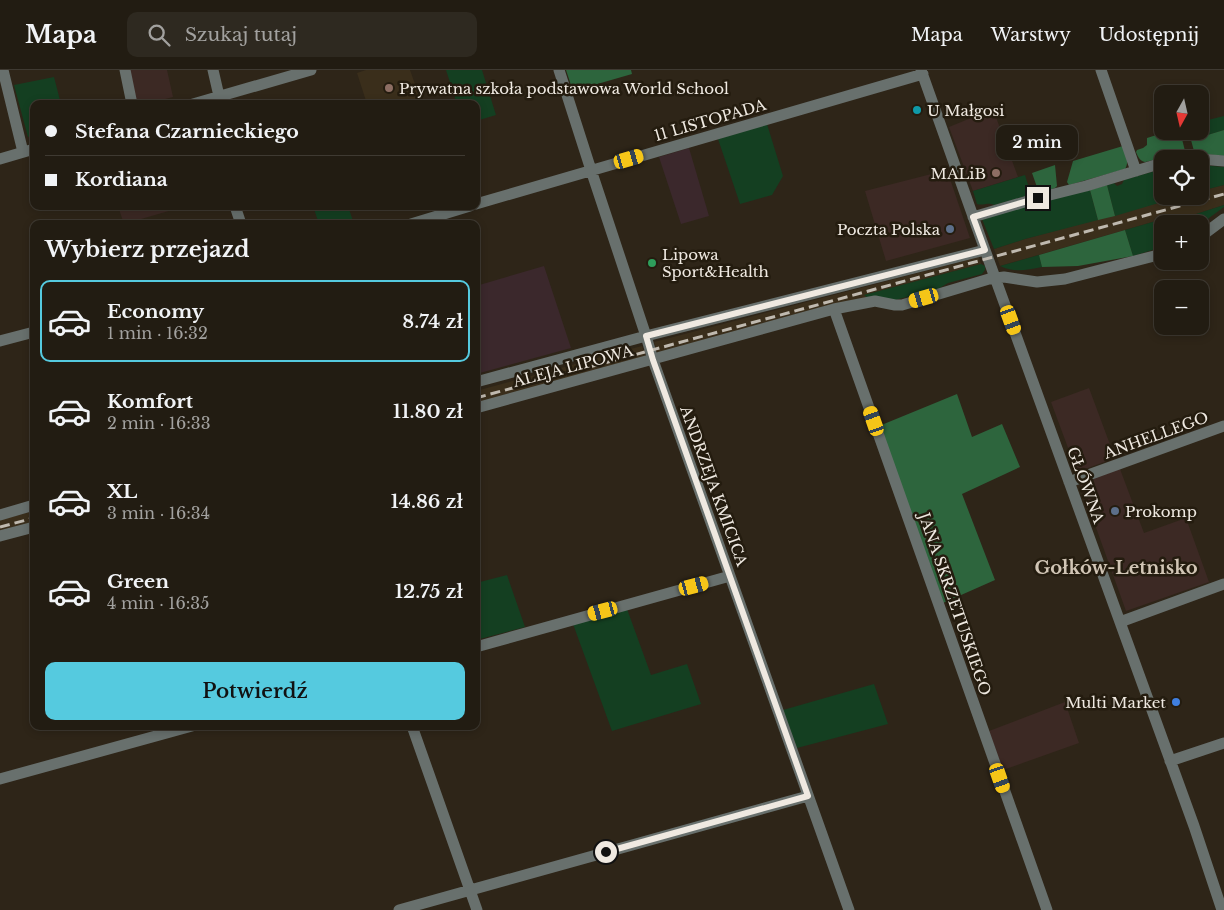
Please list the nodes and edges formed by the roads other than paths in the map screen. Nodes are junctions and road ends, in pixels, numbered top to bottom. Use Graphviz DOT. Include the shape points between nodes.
graph roads {
  1 [pos="3,70"];
  2 [pos="125,70"];
  3 [pos="213,70"];
  4 [pos="307,70"];
  5 [pos="559,70"];
  6 [pos="1101,70"];
  7 [pos="922,72"];
  8 [pos="219,96"];
  9 [pos="131,100"];
  10 [pos="207,100"];
  11 [pos="28,151"];
  12 [pos="0,159"];
  13 [pos="1209,160"];
  14 [pos="1224,162"];
  15 [pos="1154,165"];
  16 [pos="591,170"];
  17 [pos="1136,171"];
  18 [pos="480,203"];
  19 [pos="457,210"];
  20 [pos="973,217"];
  21 [pos="1224,219"];
  22 [pos="424,220"];
  23 [pos="1209,231"];
  24 [pos="985,250"];
  25 [pos="1154,256"];
  26 [pos="996,278"];
  27 [pos="834,309"];
  28 [pos="30,333"];
  29 [pos="646,336"];
  30 [pos="0,341"];
  31 [pos="653,360"];
  32 [pos="480,381"];
  33 [pos="480,407"];
  34 [pos="1224,426"];
  35 [pos="1069,482"];
  36 [pos="30,506"];
  37 [pos="0,514"];
  38 [pos="30,527"];
  39 [pos="0,536"];
  40 [pos="730,576"];
  41 [pos="1224,584"];
  42 [pos="1120,622"];
  43 [pos="480,646"];
  44 [pos="178,730"];
  45 [pos="413,730"];
  46 [pos="1224,742"];
  47 [pos="1170,762"];
  48 [pos="0,779"];
  49 [pos="808,796"];
  50 [pos="470,890"];
  51 [pos="1222,907"];
  52 [pos="399,910"];
  53 [pos="478,910"];
  54 [pos="849,910"];
  55 [pos="1047,910"];
  1 -- 11 [label="street"];
  2 -- 9 [label="street"];
  3 -- 8 [label="street"];
  4 -- 8 [label="street"];
  5 -- 16 [label="street, ANDRZEJA KMICICA"];
  6 -- 17 [label="street"];
  7 -- 16 [label="street, 11 LISTOPADA"];
  7 -- 20 [label="street, GŁÓWNA"];
  8 -- 10 [label="street"];
  11 -- 12 [label="street"];
  13 -- 14 [label="street"];
  15 -- 17 [label="street"];
  16 -- 18 [label="street, 11 LISTOPADA"];
  16 -- 29 [label="street, ANDRZEJA KMICICA"];
  17 -- 20 [label="street"];
  19 -- 22 [label="street"];
  20 -- 24 [label="street, GŁÓWNA"];
  21 -- 23 [label="street"];
  24 -- 26 [label="street, GŁÓWNA"];
  24 -- 29 [label="street, ALEJA LIPOWA"];
  25 -- 26 [label="street, ALEJA LIPOWA" via="1065,280 1043,282"];
  26 -- 27 [label="street, ALEJA LIPOWA" via="902,305 875,301"];
  26 -- 35 [label="street, GŁÓWNA"];
  27 -- 31 [label="street, ALEJA LIPOWA"];
  27 -- 55 [label="street, JANA SKRZETUSKIEGO"];
  28 -- 30 [label="street"];
  29 -- 31 [label="street, ANDRZEJA KMICICA"];
  29 -- 32 [label="street, ALEJA LIPOWA"];
  31 -- 33 [label="street, ALEJA LIPOWA"];
  31 -- 40 [label="street, ANDRZEJA KMICICA"];
  34 -- 35 [label="street, ANHELLEGO"];
  35 -- 42 [label="street, GŁÓWNA"];
  36 -- 37 [label="street"];
  38 -- 39 [label="street"];
  40 -- 43 [label="street"];
  40 -- 49 [label="street, ANDRZEJA KMICICA"];
  41 -- 42 [label="street"];
  42 -- 47 [label="street, GŁÓWNA"];
  44 -- 48 [label="street"];
  45 -- 50 [label="street"];
  46 -- 47 [label="street"];
  47 -- 51 [label="street, GŁÓWNA"];
  49 -- 50 [label="street"];
  49 -- 54 [label="street, ANDRZEJA KMICICA"];
  50 -- 52 [label="street"];
  50 -- 53 [label="street"];
}
